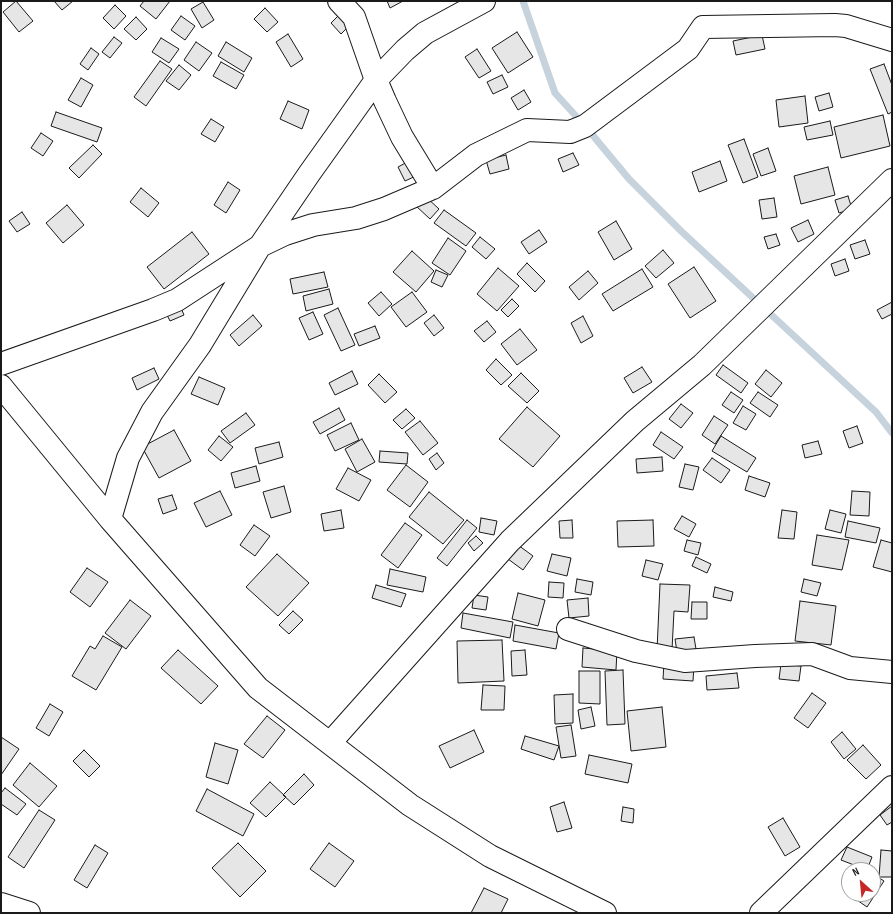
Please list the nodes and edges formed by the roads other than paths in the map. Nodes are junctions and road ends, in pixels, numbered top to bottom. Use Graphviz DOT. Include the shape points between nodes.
graph roads {
  1 [pos="338,1"];
  2 [pos="484,1"];
  3 [pos="892,40"];
  4 [pos="376,80"];
  5 [pos="433,188"];
  6 [pos="887,189"];
  7 [pos="260,246"];
  8 [pos="1,364"];
  9 [pos="1,386"];
  10 [pos="110,519"];
  11 [pos="568,629"];
  12 [pos="892,672"];
  13 [pos="330,743"];
  14 [pos="892,787"];
  15 [pos="1,904"];
  16 [pos="29,913"];
  17 [pos="606,913"];
  18 [pos="761,913"];
  1 -- 4 [label="street" via="354,17"];
  2 -- 4 [label="street" via="426,33"];
  3 -- 5 [label="street" via="835,25 703,27 688,50 585,126 570,132 527,130 476,155"];
  4 -- 5 [label="street" via="402,137"];
  4 -- 7 [label="street"];
  5 -- 7 [label="street" via="384,209 356,218 313,225"];
  6 -- 13 [label="street" via="702,365 635,421 510,541"];
  7 -- 8 [label="street" via="177,300"];
  7 -- 10 [label="street" via="200,345 152,412 128,458"];
  9 -- 10 [label="street"];
  10 -- 13 [label="street" via="258,688"];
  11 -- 12 [label="street" via="636,651 685,661 812,654 850,668"];
  13 -- 17 [label="street" via="410,805 490,856"];
  14 -- 18 [label="street"];
  15 -- 16 [label="street"];
}
